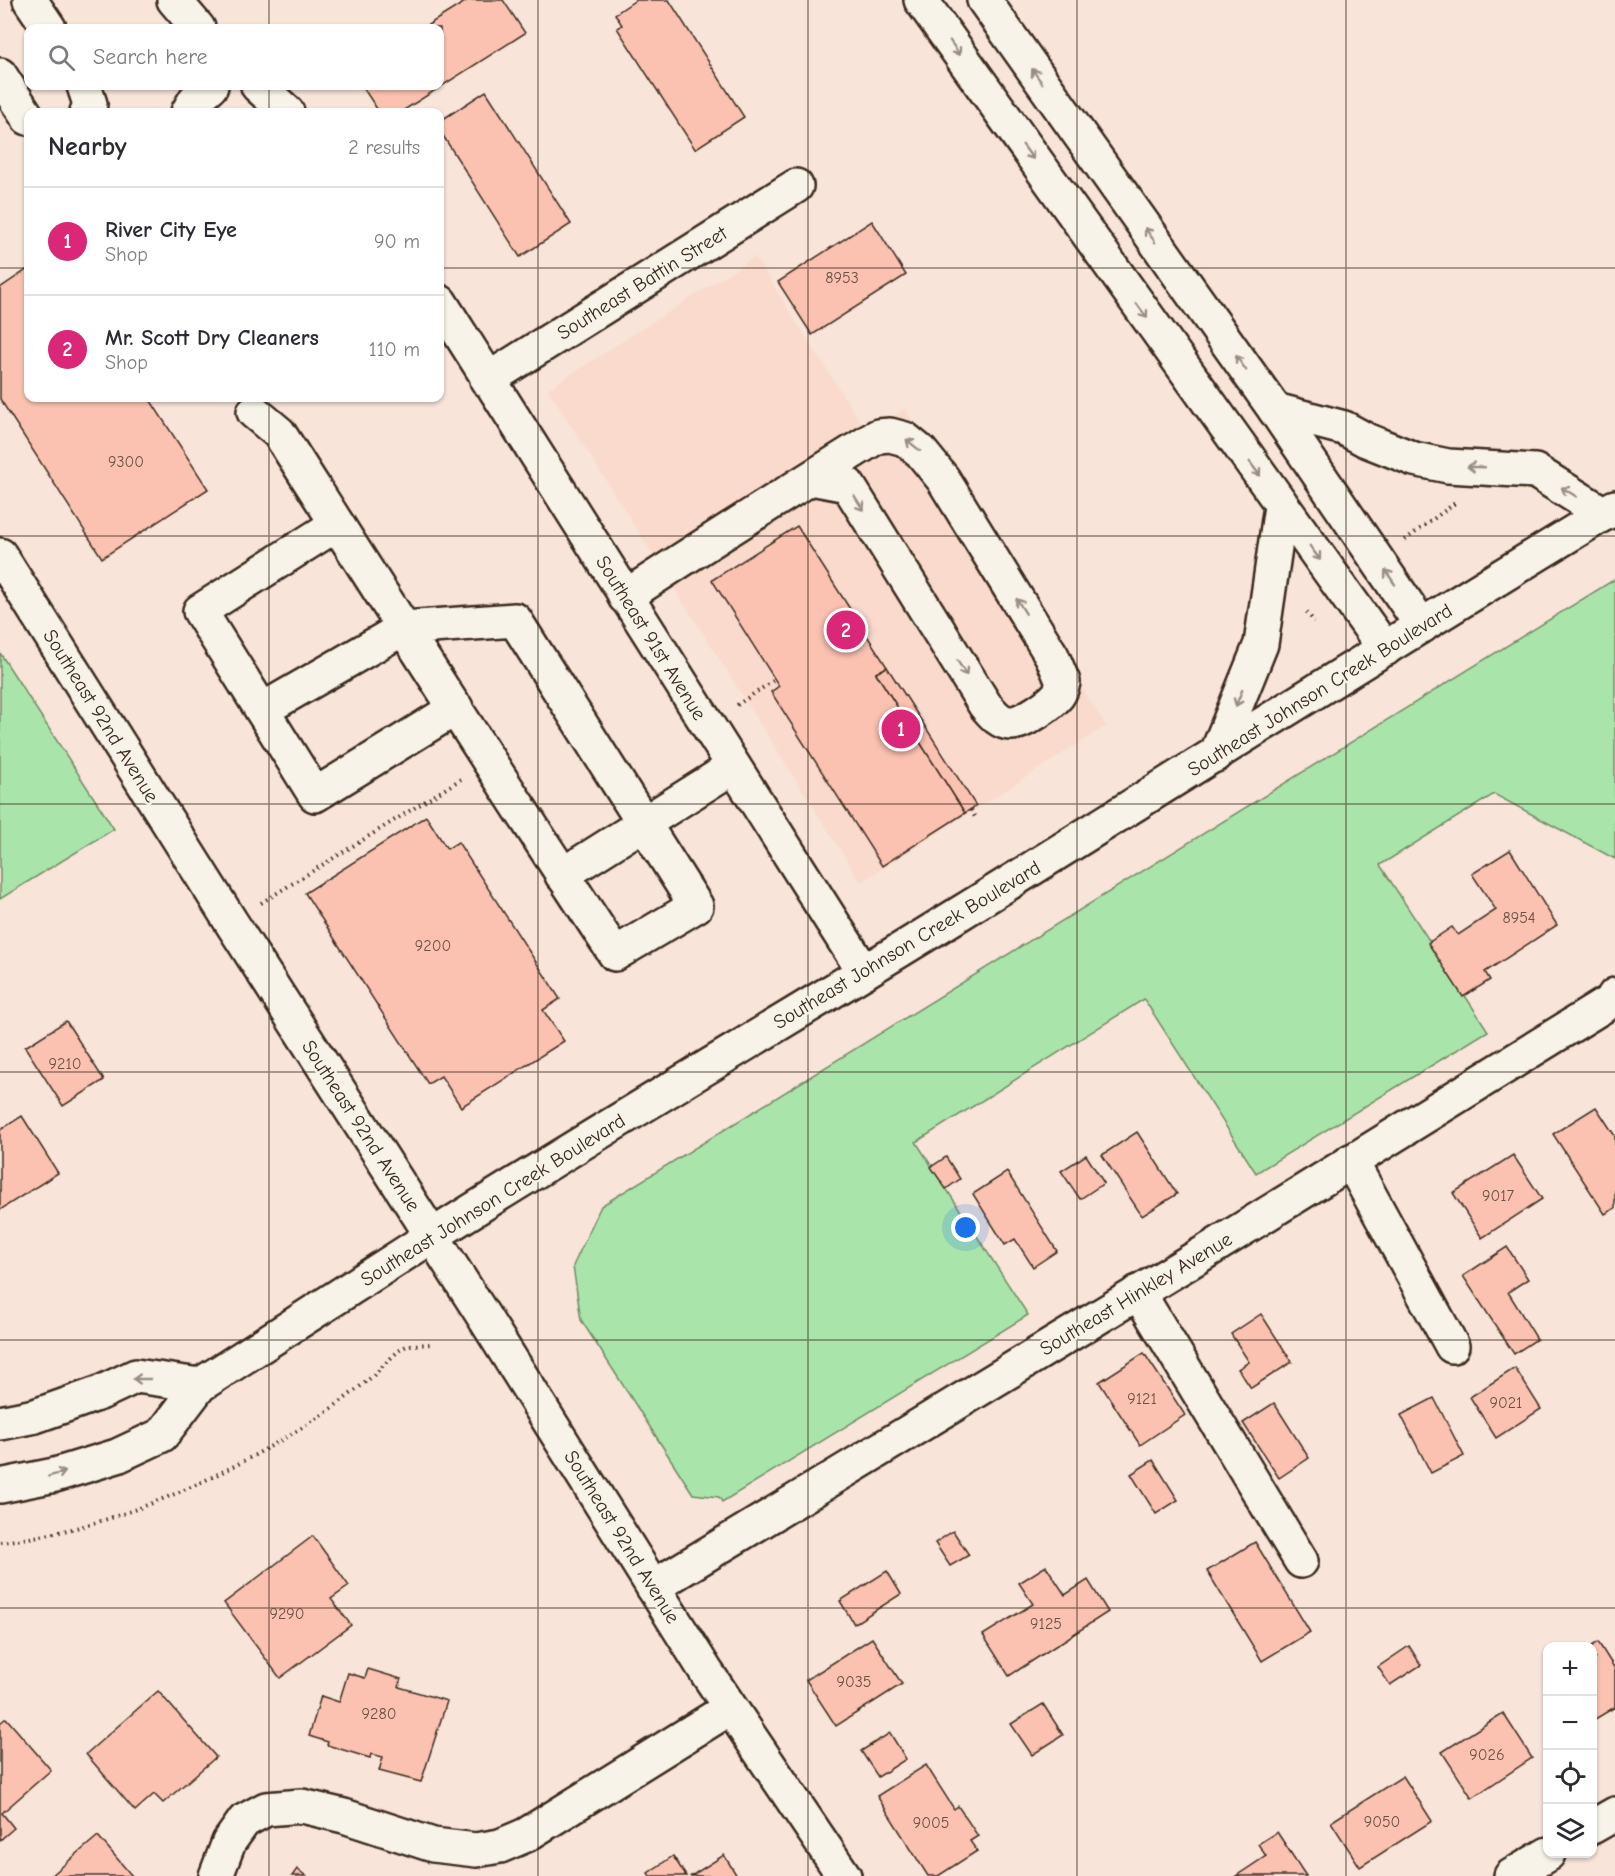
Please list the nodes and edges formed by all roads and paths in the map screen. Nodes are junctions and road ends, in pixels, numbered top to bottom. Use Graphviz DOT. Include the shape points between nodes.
graph roads {
  1 [pos="30,0"];
  2 [pos="174,0"];
  3 [pos="921,0"];
  4 [pos="984,0"];
  5 [pos="46,24"];
  6 [pos="195,24"];
  7 [pos="0,75"];
  8 [pos="85,90"];
  9 [pos="206,90"];
  10 [pos="262,90"];
  11 [pos="88,108"];
  12 [pos="190,108"];
  13 [pos="283,108"];
  14 [pos="24,112"];
  15 [pos="796,186"];
  16 [pos="444,310"];
  17 [pos="487,380"];
  18 [pos="258,402"];
  19 [pos="1275,410"];
  20 [pos="811,478"];
  21 [pos="1464,496"];
  22 [pos="1281,506"];
  23 [pos="1609,510"];
  24 [pos="337,524"];
  25 [pos="1397,545"];
  26 [pos="0,555"];
  27 [pos="624,597"];
  28 [pos="1307,612"];
  29 [pos="1314,622"];
  30 [pos="1422,626"];
  31 [pos="404,628"];
  32 [pos="1385,649"];
  33 [pos="773,681"];
  34 [pos="736,705"];
  35 [pos="456,708"];
  36 [pos="262,710"];
  37 [pos="1216,755"];
  38 [pos="489,761"];
  39 [pos="733,767"];
  40 [pos="971,810"];
  41 [pos="976,819"];
  42 [pos="643,824"];
  43 [pos="562,874"];
  44 [pos="231,922"];
  45 [pos="864,972"];
  46 [pos="1611,1009"];
  47 [pos="1351,1161"];
  48 [pos="432,1236"];
  49 [pos="1138,1292"];
  50 [pos="430,1344"];
  51 [pos="1452,1346"];
  52 [pos="200,1385"];
  53 [pos="0,1423"];
  54 [pos="0,1486"];
  55 [pos="0,1542"];
  56 [pos="1301,1561"];
  57 [pos="653,1587"];
  58 [pos="730,1708"];
  59 [pos="1615,1814"];
  60 [pos="1597,1825"];
  61 [pos="1547,1862"];
  62 [pos="216,1876"];
  63 [pos="844,1876"];
  64 [pos="1511,1876"];
  1 -- 5 [label="main road"];
  2 -- 6 [label="main road"];
  3 -- 22 [label="main road, one-way"];
  19 -- 4 [label="main road, one-way"];
  7 -- 14 [label="main road"];
  8 -- 11 [label="main road"];
  9 -- 12 [label="main road"];
  10 -- 13 [label="main road"];
  15 -- 17 [label="main road, Southeast Battin Street"];
  16 -- 17 [label="main road, Southeast 91st Avenue"];
  17 -- 27 [label="main road, Southeast 91st Avenue"];
  18 -- 24 [label="main road"];
  23 -- 19 [label="main road, one-way" via="1535,471 1448,466 1414,459 1344,428"];
  30 -- 19 [label="main road, one-way"];
  20 -- 20 [label="main road, one-way" via="848,485 992,713 1011,724 1023,721 1058,696 1063,682 1052,656 943,479 921,452 905,439 878,436"];
  20 -- 27 [label="main road"];
  21 -- 25 [label="path"];
  22 -- 32 [label="main road, one-way"];
  22 -- 37 [label="main road, one-way" via="1261,644"];
  23 -- 30 [label="main road, Southeast Johnson Creek Boulevard"];
  24 -- 31 [label="main road"];
  24 -- 36 [label="main road" via="200,611"];
  26 -- 44 [label="main road, Southeast 92nd Avenue"];
  27 -- 39 [label="main road, Southeast 91st Avenue"];
  28 -- 29 [label="path"];
  30 -- 32 [label="main road, Southeast Johnson Creek Boulevard"];
  31 -- 35 [label="main road"];
  31 -- 36 [label="main road"];
  31 -- 42 [label="main road" via="515,620"];
  32 -- 37 [label="main road, Southeast Johnson Creek Boulevard"];
  33 -- 34 [label="path"];
  35 -- 36 [label="main road" via="315,795"];
  35 -- 38 [label="main road"];
  37 -- 45 [label="main road, Southeast Johnson Creek Boulevard"];
  38 -- 43 [label="main road"];
  38 -- 44 [label="path"];
  39 -- 42 [label="main road"];
  39 -- 45 [label="main road, Southeast 91st Avenue"];
  40 -- 41 [label="path"];
  42 -- 43 [label="main road"];
  42 -- 43 [label="main road" via="696,906 615,954"];
  44 -- 48 [label="main road, Southeast 92nd Avenue"];
  45 -- 48 [label="main road, Southeast Johnson Creek Boulevard"];
  46 -- 47 [label="main road, Southeast Hinkley Avenue"];
  47 -- 49 [label="main road, Southeast Hinkley Avenue"];
  47 -- 51 [label="main road"];
  48 -- 52 [label="main road, Southeast Johnson Creek Boulevard"];
  48 -- 57 [label="main road, Southeast 92nd Avenue"];
  49 -- 56 [label="main road"];
  49 -- 57 [label="main road, Southeast Hinkley Avenue"];
  50 -- 55 [label="path" via="406,1346 320,1416 256,1454 162,1499 79,1528"];
  52 -- 53 [label="main road, one-way" via="136,1376 35,1416"];
  54 -- 52 [label="main road, Southeast Johnson Creek Boulevard, one-way" via="55,1475 117,1456 162,1435"];
  57 -- 58 [label="main road, Southeast 92nd Avenue"];
  58 -- 62 [label="main road" via="526,1835 500,1846 476,1850 433,1845 302,1806 266,1809 244,1821 229,1842"];
  58 -- 63 [label="main road, Southeast 92nd Avenue"];
  59 -- 60 [label="main road"];
  61 -- 64 [label="main road"];
}
